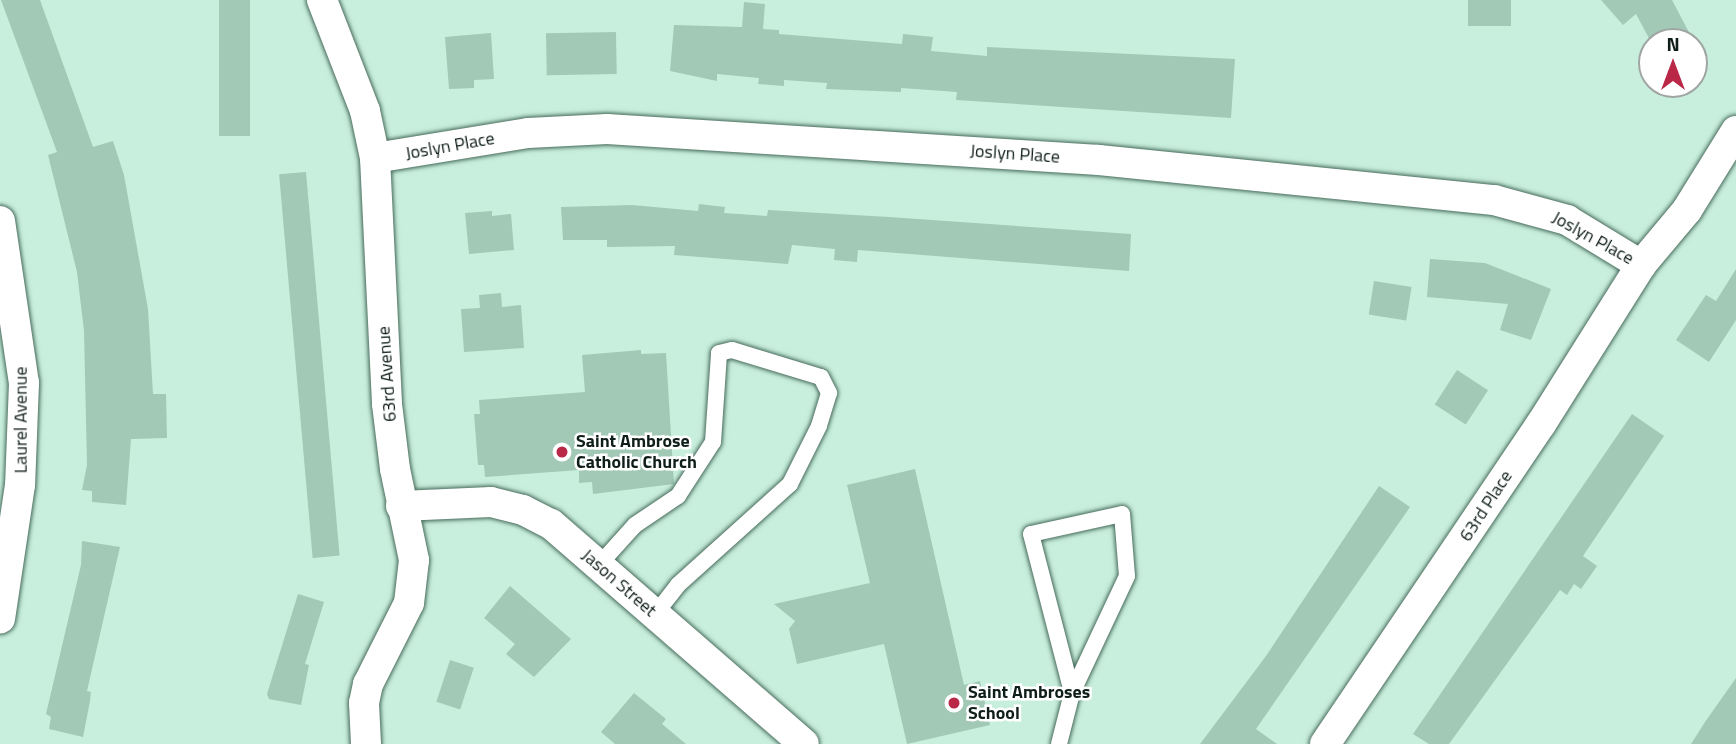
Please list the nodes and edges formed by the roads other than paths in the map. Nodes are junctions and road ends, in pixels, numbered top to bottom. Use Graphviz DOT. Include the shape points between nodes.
graph roads {
  1 [pos="322,0"];
  2 [pos="1736,131"];
  3 [pos="375,158"];
  4 [pos="0,221"];
  5 [pos="1641,265"];
  6 [pos="401,506"];
  7 [pos="598,566"];
  8 [pos="655,614"];
  9 [pos="0,619"];
  10 [pos="1072,693"];
  11 [pos="366,744"];
  12 [pos="804,744"];
  13 [pos="1059,744"];
  14 [pos="1325,744"];
  1 -- 3 [label="street, 63rd Avenue" via="365,111"];
  2 -- 5 [label="street, 63rd Place" via="1687,210"];
  3 -- 5 [label="street, Joslyn Place" via="528,133 607,129 1099,160 1494,200 1567,220"];
  3 -- 6 [label="street, 63rd Avenue" via="387,404"];
  4 -- 9 [label="street, Laurel Avenue" via="24,383 20,485"];
  5 -- 14 [label="street, 63rd Place"];
  6 -- 7 [label="street, Jason Street" via="468,502 523,510 551,524"];
  6 -- 11 [label="street, 63rd Avenue" via="414,560 414,585 368,684"];
  7 -- 8 [label="street, Jason Street"];
  7 -- 8 [label="lane" via="635,525 678,496 713,442 719,353 732,349 821,377 829,393 819,426 790,484 678,585"];
  8 -- 12 [label="street, Jason Street"];
  10 -- 10 [label="lane" via="1031,534 1122,514 1127,576"];
  10 -- 13 [label="lane"];
}
